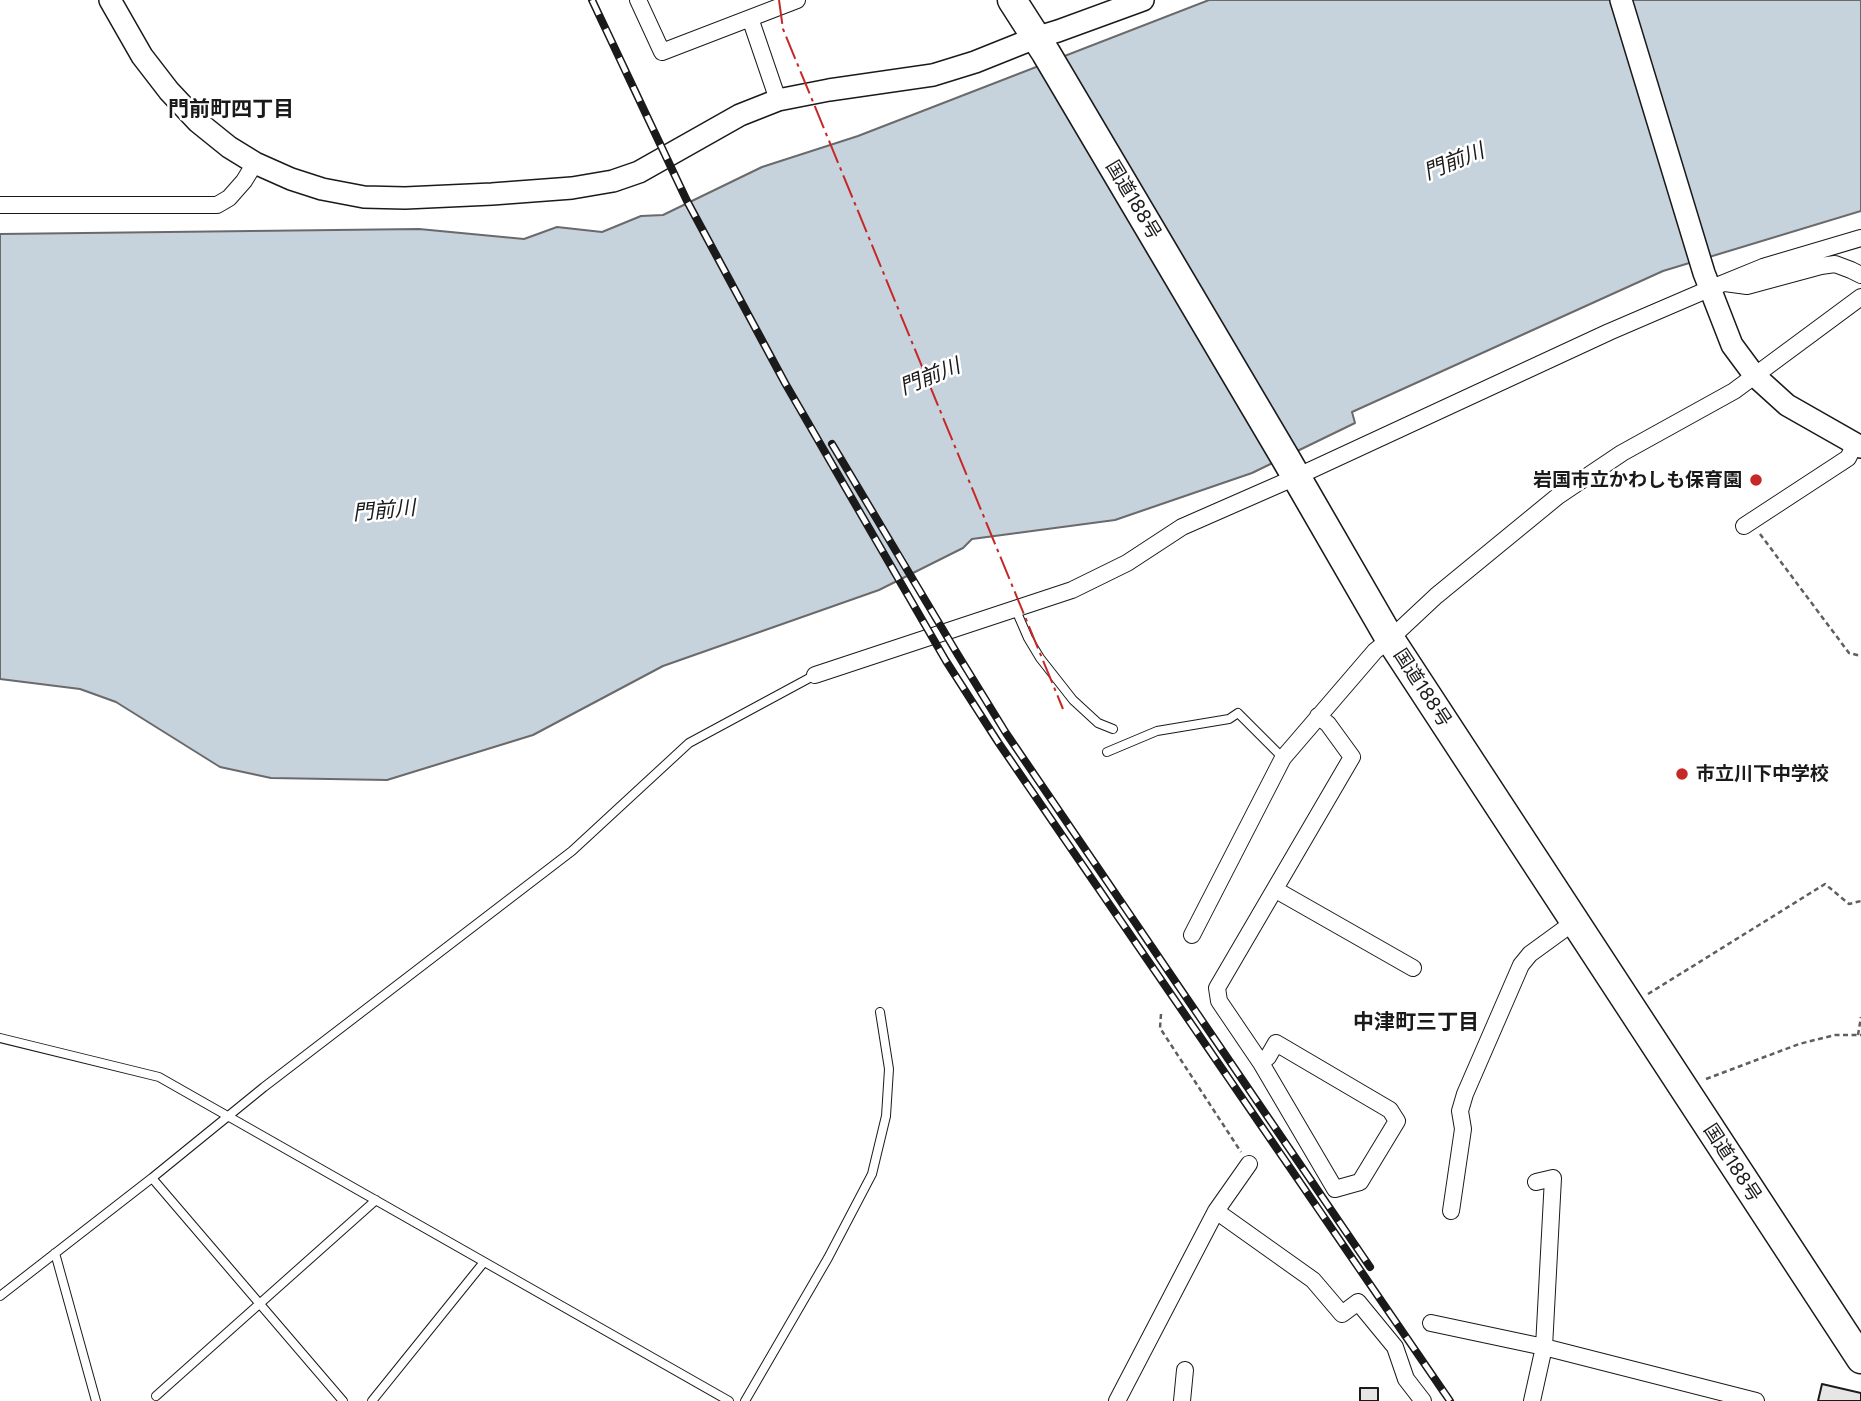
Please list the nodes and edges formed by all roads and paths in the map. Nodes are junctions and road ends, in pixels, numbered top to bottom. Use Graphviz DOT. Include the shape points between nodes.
graph roads {
  1 [pos="110,0"];
  2 [pos="638,0"];
  3 [pos="797,0"];
  4 [pos="1012,0"];
  5 [pos="1143,0"];
  6 [pos="1621,0"];
  7 [pos="750,18"];
  8 [pos="1040,46"];
  9 [pos="778,100"];
  10 [pos="255,163"];
  11 [pos="0,205"];
  12 [pos="1861,238"];
  13 [pos="1861,275"];
  14 [pos="1712,281"];
  15 [pos="1861,297"];
  16 [pos="1755,376"];
  17 [pos="1858,446"];
  18 [pos="1291,468"];
  19 [pos="1748,524"];
  20 [pos="1015,608"];
  21 [pos="1390,639"];
  22 [pos="1861,656"];
  23 [pos="815,675"];
  24 [pos="1318,716"];
  25 [pos="1113,729"];
  26 [pos="1107,752"];
  27 [pos="1283,758"];
  28 [pos="1276,890"];
  29 [pos="1861,901"];
  30 [pos="1574,922"];
  31 [pos="1192,935"];
  32 [pos="1413,968"];
  33 [pos="1629,1006"];
  34 [pos="880,1012"];
  35 [pos="1161,1014"];
  36 [pos="1861,1017"];
  37 [pos="1860,1035"];
  38 [pos="0,1038"];
  39 [pos="1261,1063"];
  40 [pos="1686,1092"];
  41 [pos="228,1116"];
  42 [pos="1249,1164"];
  43 [pos="152,1178"];
  44 [pos="1536,1182"];
  45 [pos="376,1200"];
  46 [pos="1216,1211"];
  47 [pos="1451,1211"];
  48 [pos="55,1253"];
  49 [pos="484,1262"];
  50 [pos="0,1296"];
  51 [pos="260,1304"];
  52 [pos="1431,1323"];
  53 [pos="1544,1347"];
  54 [pos="1861,1359"];
  55 [pos="1185,1370"];
  56 [pos="156,1396"];
  57 [pos="96,1401"];
  58 [pos="343,1401"];
  59 [pos="372,1401"];
  60 [pos="729,1401"];
  61 [pos="745,1401"];
  62 [pos="1117,1401"];
  63 [pos="1182,1401"];
  64 [pos="1423,1401"];
  65 [pos="1532,1401"];
  66 [pos="1756,1401"];
  1 -- 10 [label="street" via="142,56 169,91 198,122"];
  2 -- 7 [label="street" via="662,52"];
  3 -- 7 [label="street"];
  4 -- 8 [label="highway, 国道188号"];
  5 -- 8 [label="street" via="1058,31"];
  6 -- 14 [label="street"];
  7 -- 9 [label="street"];
  8 -- 9 [label="street" via="933,75"];
  8 -- 18 [label="highway, 国道188号"];
  9 -- 10 [label="street" via="740,115 639,172 572,188 435,198 364,197 322,189"];
  10 -- 11 [label="street" via="229,198 217,205"];
  12 -- 14 [label="street"];
  13 -- 14 [label="street" via="1835,264 1747,286"];
  14 -- 16 [label="street" via="1732,345"];
  14 -- 18 [label="street" via="1535,366"];
  15 -- 16 [label="street"];
  16 -- 17 [label="street" via="1787,405"];
  16 -- 21 [label="street" via="1558,496"];
  17 -- 19 [label="street" via="1848,458"];
  18 -- 20 [label="street" via="1182,527 1127,563 1073,590"];
  18 -- 21 [label="highway, 国道188号"];
  19 -- 22 [label="path" via="1849,653"];
  20 -- 23 [label="street"];
  20 -- 25 [label="lane" via="1040,658 1073,700 1098,723"];
  21 -- 24 [label="street"];
  21 -- 30 [label="highway, 国道188号"];
  23 -- 41 [label="lane" via="689,743 572,851"];
  24 -- 27 [label="street"];
  24 -- 28 [label="street" via="1352,757"];
  26 -- 27 [label="lane" via="1157,731 1229,719 1238,713"];
  27 -- 31 [label="street"];
  28 -- 32 [label="street"];
  28 -- 39 [label="street" via="1217,988"];
  29 -- 33 [label="path" via="1849,904 1825,884"];
  30 -- 33 [label="highway, 国道188号"];
  30 -- 47 [label="street" via="1521,965 1465,1094"];
  33 -- 40 [label="highway, 国道188号"];
  34 -- 61 [label="lane" via="890,1069 886,1116 872,1174"];
  35 -- 42 [label="path" via="1160,1028"];
  36 -- 37 [label="path"];
  37 -- 40 [label="path" via="1835,1035 1799,1044 1704,1080"];
  38 -- 41 [label="lane" via="159,1077"];
  39 -- 39 [label="street" via="1335,1189 1360,1182 1397,1121 1390,1110 1276,1044"];
  40 -- 54 [label="highway, 国道188号"];
  41 -- 43 [label="lane"];
  41 -- 45 [label="lane"];
  42 -- 46 [label="street"];
  43 -- 48 [label="lane"];
  43 -- 51 [label="lane"];
  44 -- 53 [label="street" via="1553,1178"];
  45 -- 49 [label="lane"];
  45 -- 51 [label="lane"];
  46 -- 62 [label="street"];
  46 -- 64 [label="street" via="1313,1280 1342,1314 1358,1302 1395,1348 1406,1379"];
  48 -- 50 [label="lane"];
  48 -- 57 [label="lane"];
  49 -- 59 [label="lane"];
  49 -- 60 [label="lane"];
  51 -- 56 [label="lane"];
  51 -- 58 [label="lane"];
  52 -- 53 [label="street"];
  53 -- 65 [label="street"];
  53 -- 66 [label="street"];
  55 -- 63 [label="street"];
}
